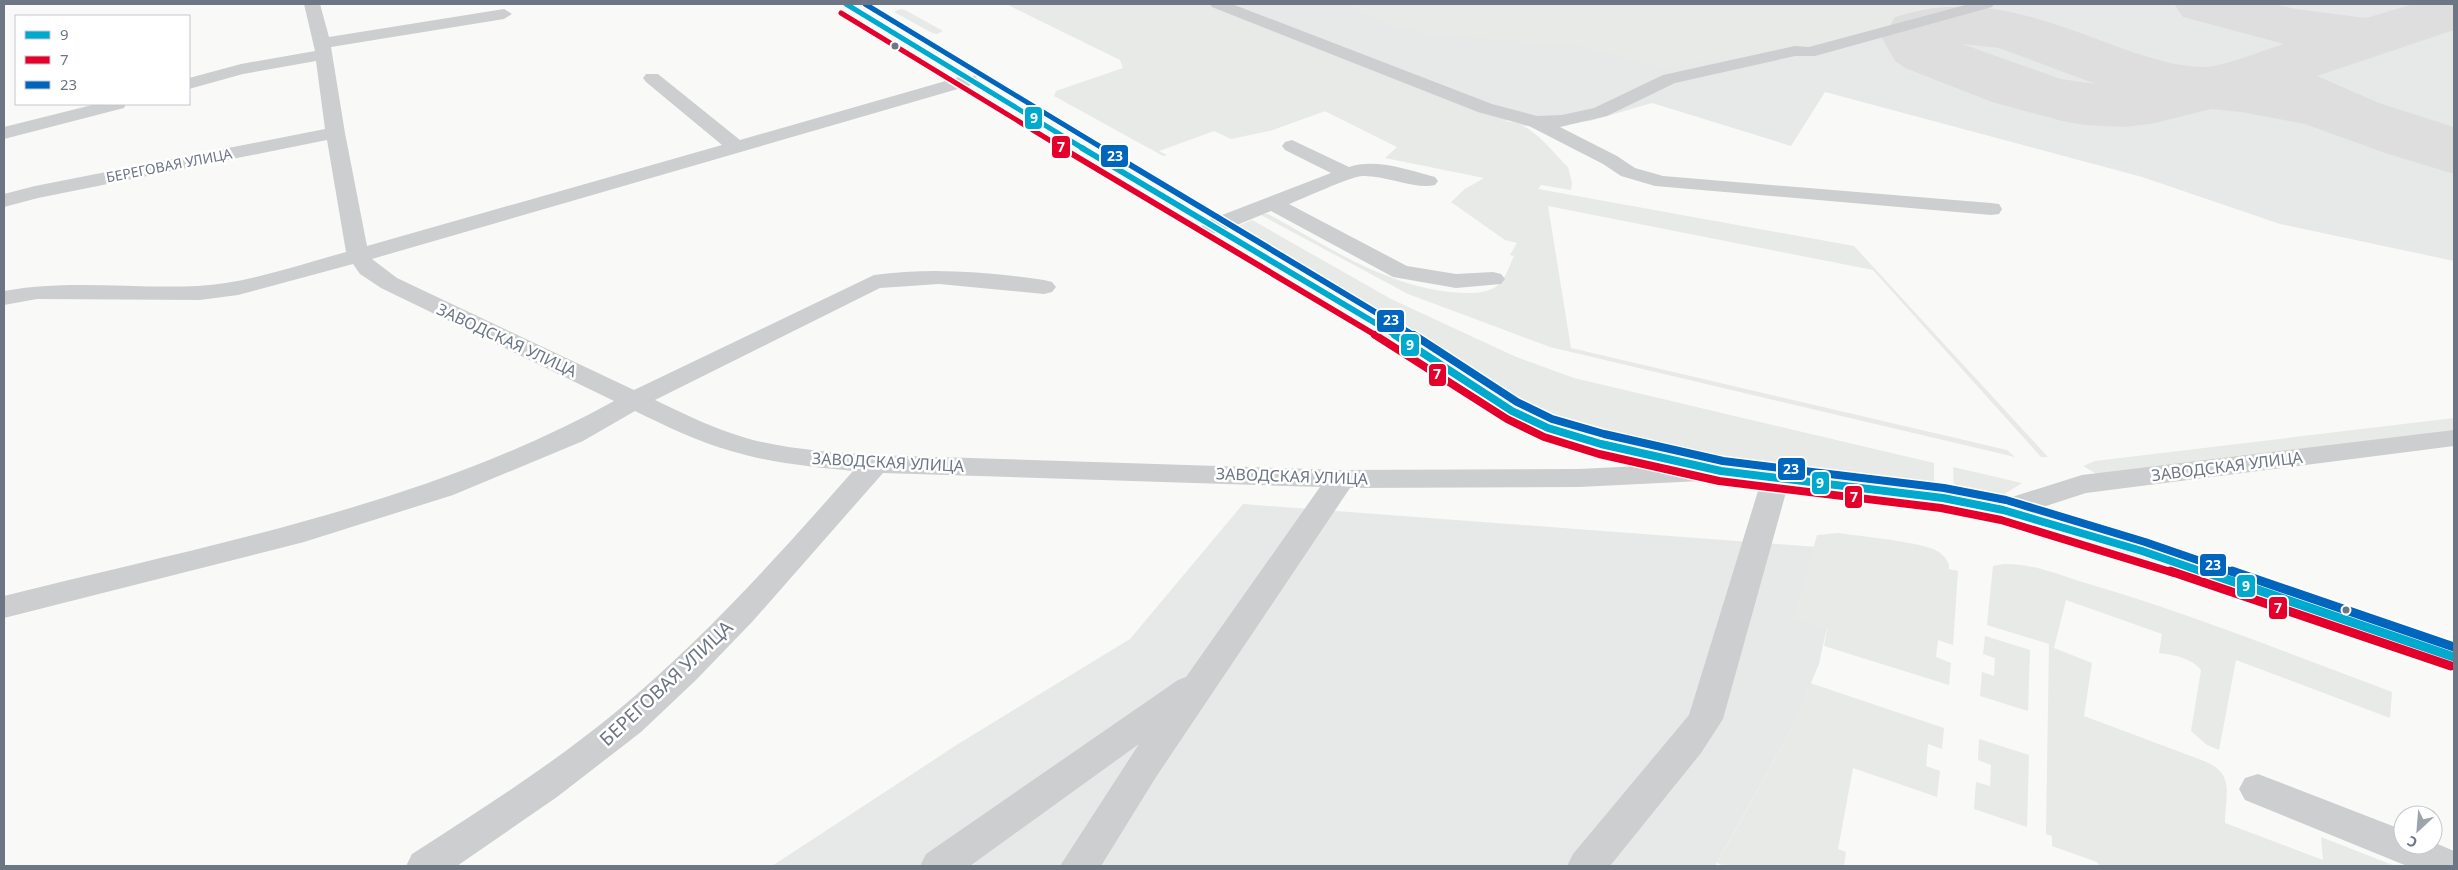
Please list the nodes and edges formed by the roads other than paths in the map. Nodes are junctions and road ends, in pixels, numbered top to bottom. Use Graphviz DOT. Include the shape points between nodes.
graph roads {
  1 [pos="312,4"];
  2 [pos="1218,4"];
  3 [pos="1986,4"];
  4 [pos="504,14"];
  5 [pos="323,49"];
  6 [pos="652,78"];
  7 [pos="969,80"];
  8 [pos="190,84"];
  9 [pos="113,105"];
  10 [pos="1536,122"];
  11 [pos="4,133"];
  12 [pos="335,133"];
  13 [pos="1292,146"];
  14 [pos="736,147"];
  15 [pos="1348,174"];
  16 [pos="1428,181"];
  17 [pos="4,201"];
  18 [pos="1273,204"];
  19 [pos="1991,209"];
  20 [pos="1212,227"];
  21 [pos="358,256"];
  22 [pos="1494,279"];
  23 [pos="1044,287"];
  24 [pos="4,298"];
  25 [pos="1388,331"];
  26 [pos="636,401"];
  27 [pos="2454,438"];
  28 [pos="875,464"];
  29 [pos="1721,471"];
  30 [pos="1776,478"];
  31 [pos="1340,479"];
  32 [pos="2003,510"];
  33 [pos="4,606"];
  34 [pos="2441,653"];
  35 [pos="1204,679"];
  36 [pos="2258,789"];
  37 [pos="426,866"];
  38 [pos="940,866"];
  39 [pos="1080,866"];
  40 [pos="1587,866"];
  41 [pos="2449,866"];
  1 -- 5 [label="street"];
  2 -- 10 [label="street" via="1485,108"];
  3 -- 10 [label="street" via="1809,52 1794,51 1692,73 1669,80 1600,112 1562,122"];
  4 -- 5 [label="street"];
  5 -- 8 [label="street"];
  5 -- 12 [label="street"];
  6 -- 14 [label="street"];
  7 -- 14 [label="street"];
  9 -- 11 [label="street"];
  10 -- 19 [label="street" via="1628,172 1662,182"];
  12 -- 17 [label="street, БЕРЕГОВАЯ УЛИЦА" via="35,192"];
  12 -- 21 [label="street"];
  13 -- 15 [label="street"];
  14 -- 21 [label="street"];
  15 -- 16 [label="street" via="1371,170"];
  15 -- 18 [label="street"];
  18 -- 20 [label="street"];
  18 -- 22 [label="street" via="1401,272 1456,281"];
  21 -- 24 [label="street" via="238,288 200,293 70,291"];
  21 -- 26 [label="street, ЗАВОДСКАЯ УЛИЦА" via="368,269 389,284"];
  23 -- 26 [label="street" via="957,276 907,276 874,282 686,373"];
  25 -- 29 [label="main road" via="1512,412 1548,428 1601,444"];
  26 -- 28 [label="street, ЗАВОДСКАЯ УЛИЦА" via="740,445 805,458"];
  26 -- 33 [label="street" via="573,435 443,489 304,532"];
  27 -- 32 [label="street, ЗАВОДСКАЯ УЛИЦА" via="2082,484"];
  28 -- 31 [label="street, ЗАВОДСКАЯ УЛИЦА"];
  28 -- 37 [label="street, БЕРЕГОВАЯ УЛИЦА" via="784,569 655,698 595,749"];
  29 -- 30 [label="main road"];
  29 -- 31 [label="street, ЗАВОДСКАЯ УЛИЦА" via="1579,478"];
  30 -- 32 [label="main road" via="1943,498"];
  30 -- 40 [label="street" via="1705,719"];
  31 -- 35 [label="street"];
  32 -- 34 [label="main road" via="2142,551"];
  35 -- 38 [label="street"];
  35 -- 39 [label="street"];
  36 -- 41 [label="street"];
}
